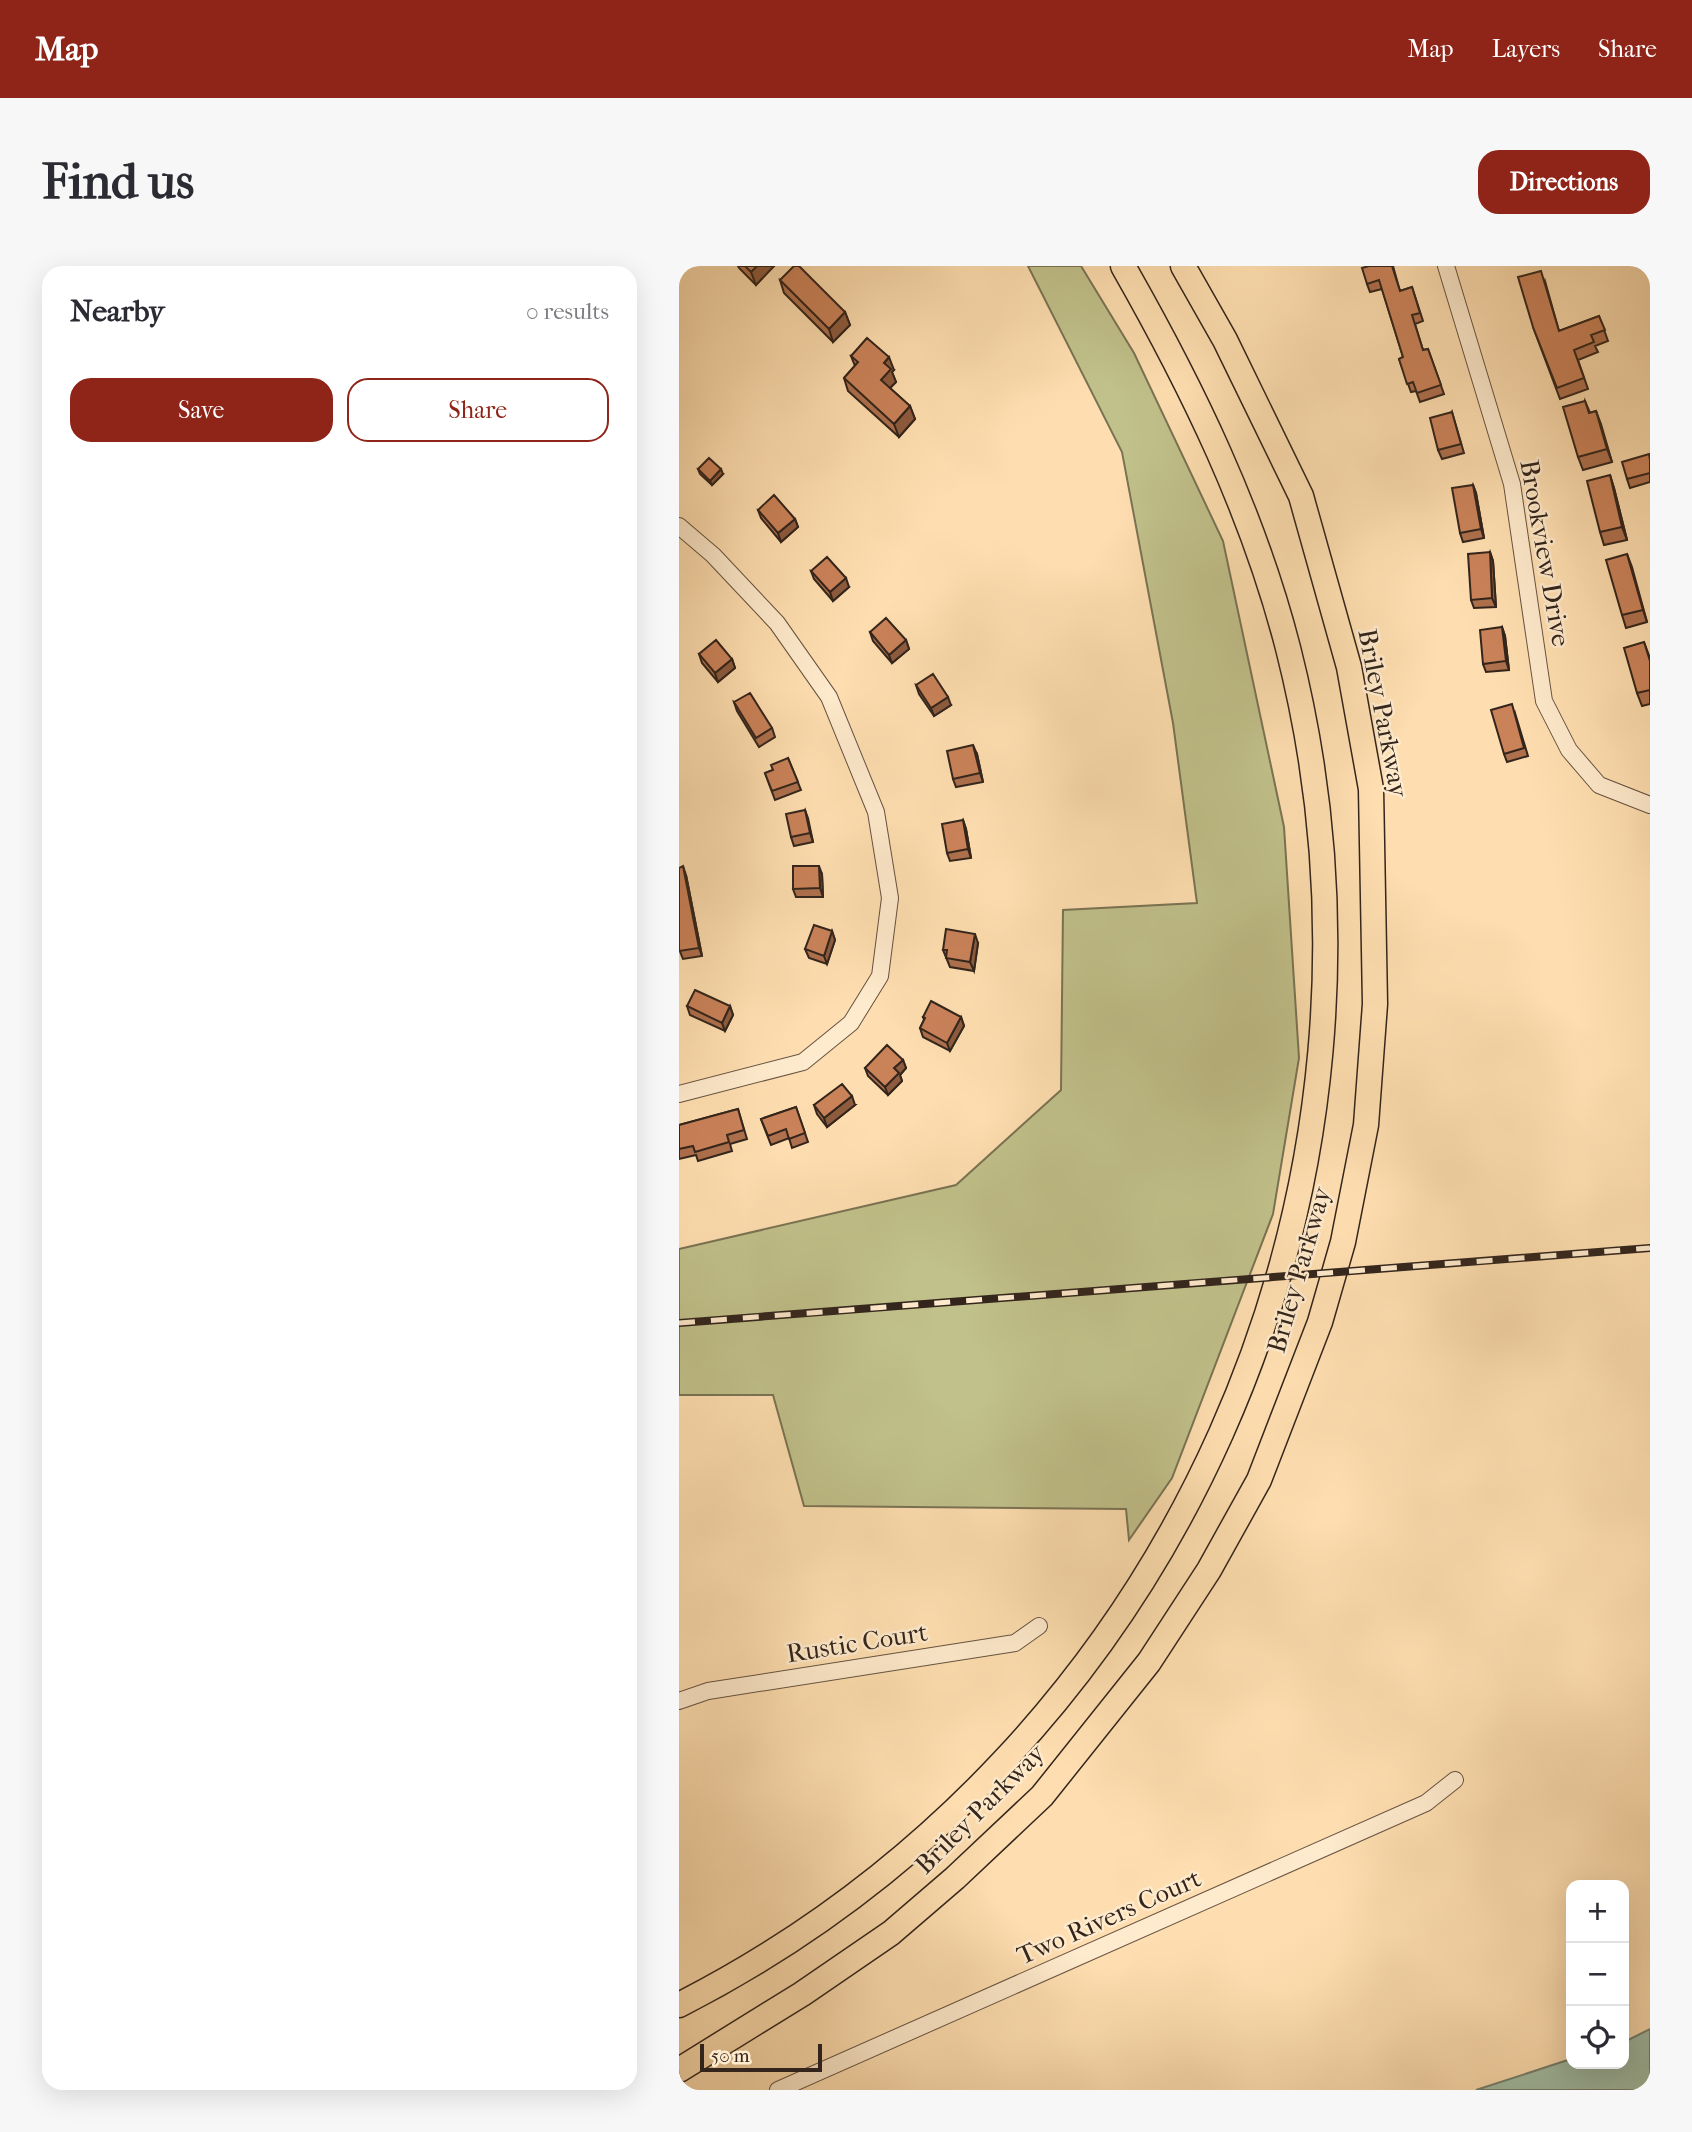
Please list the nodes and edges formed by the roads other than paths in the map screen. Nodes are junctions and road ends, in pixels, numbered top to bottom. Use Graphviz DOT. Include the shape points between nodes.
graph roads {
  1 [pos="1123,266"];
  2 [pos="1183,266"];
  3 [pos="1446,266"];
  4 [pos="679,526"];
  5 [pos="1650,805"];
  6 [pos="679,1094"];
  7 [pos="1039,1626"];
  8 [pos="679,1701"];
  9 [pos="1455,1780"];
  10 [pos="679,2005"];
  11 [pos="679,2070"];
  12 [pos="778,2090"];
  1 -- 10 [label="highway, Briley Parkway" via="1173,354 1246,511 1288,649 1315,787 1325,881 1325,970 1310,1145 1289,1243 1261,1339 1220,1437 1168,1540 1108,1635 1040,1721 907,1856 744,1972"];
  2 -- 11 [label="highway, Briley Parkway" via="1225,340 1301,496 1349,667 1371,789 1375,1004 1366,1125 1339,1255 1320,1322 1259,1480 1209,1570 1149,1662 1042,1796 891,1933"];
  3 -- 5 [label="street, Brookview Drive" via="1512,484 1544,701 1569,750 1599,785"];
  4 -- 6 [label="street" via="777,623 829,696 876,812 890,898 880,976 851,1023 803,1062"];
  7 -- 8 [label="street, Rustic Court" via="1015,1643 708,1690"];
  9 -- 12 [label="street, Two Rivers Court" via="1426,1803"];
}
